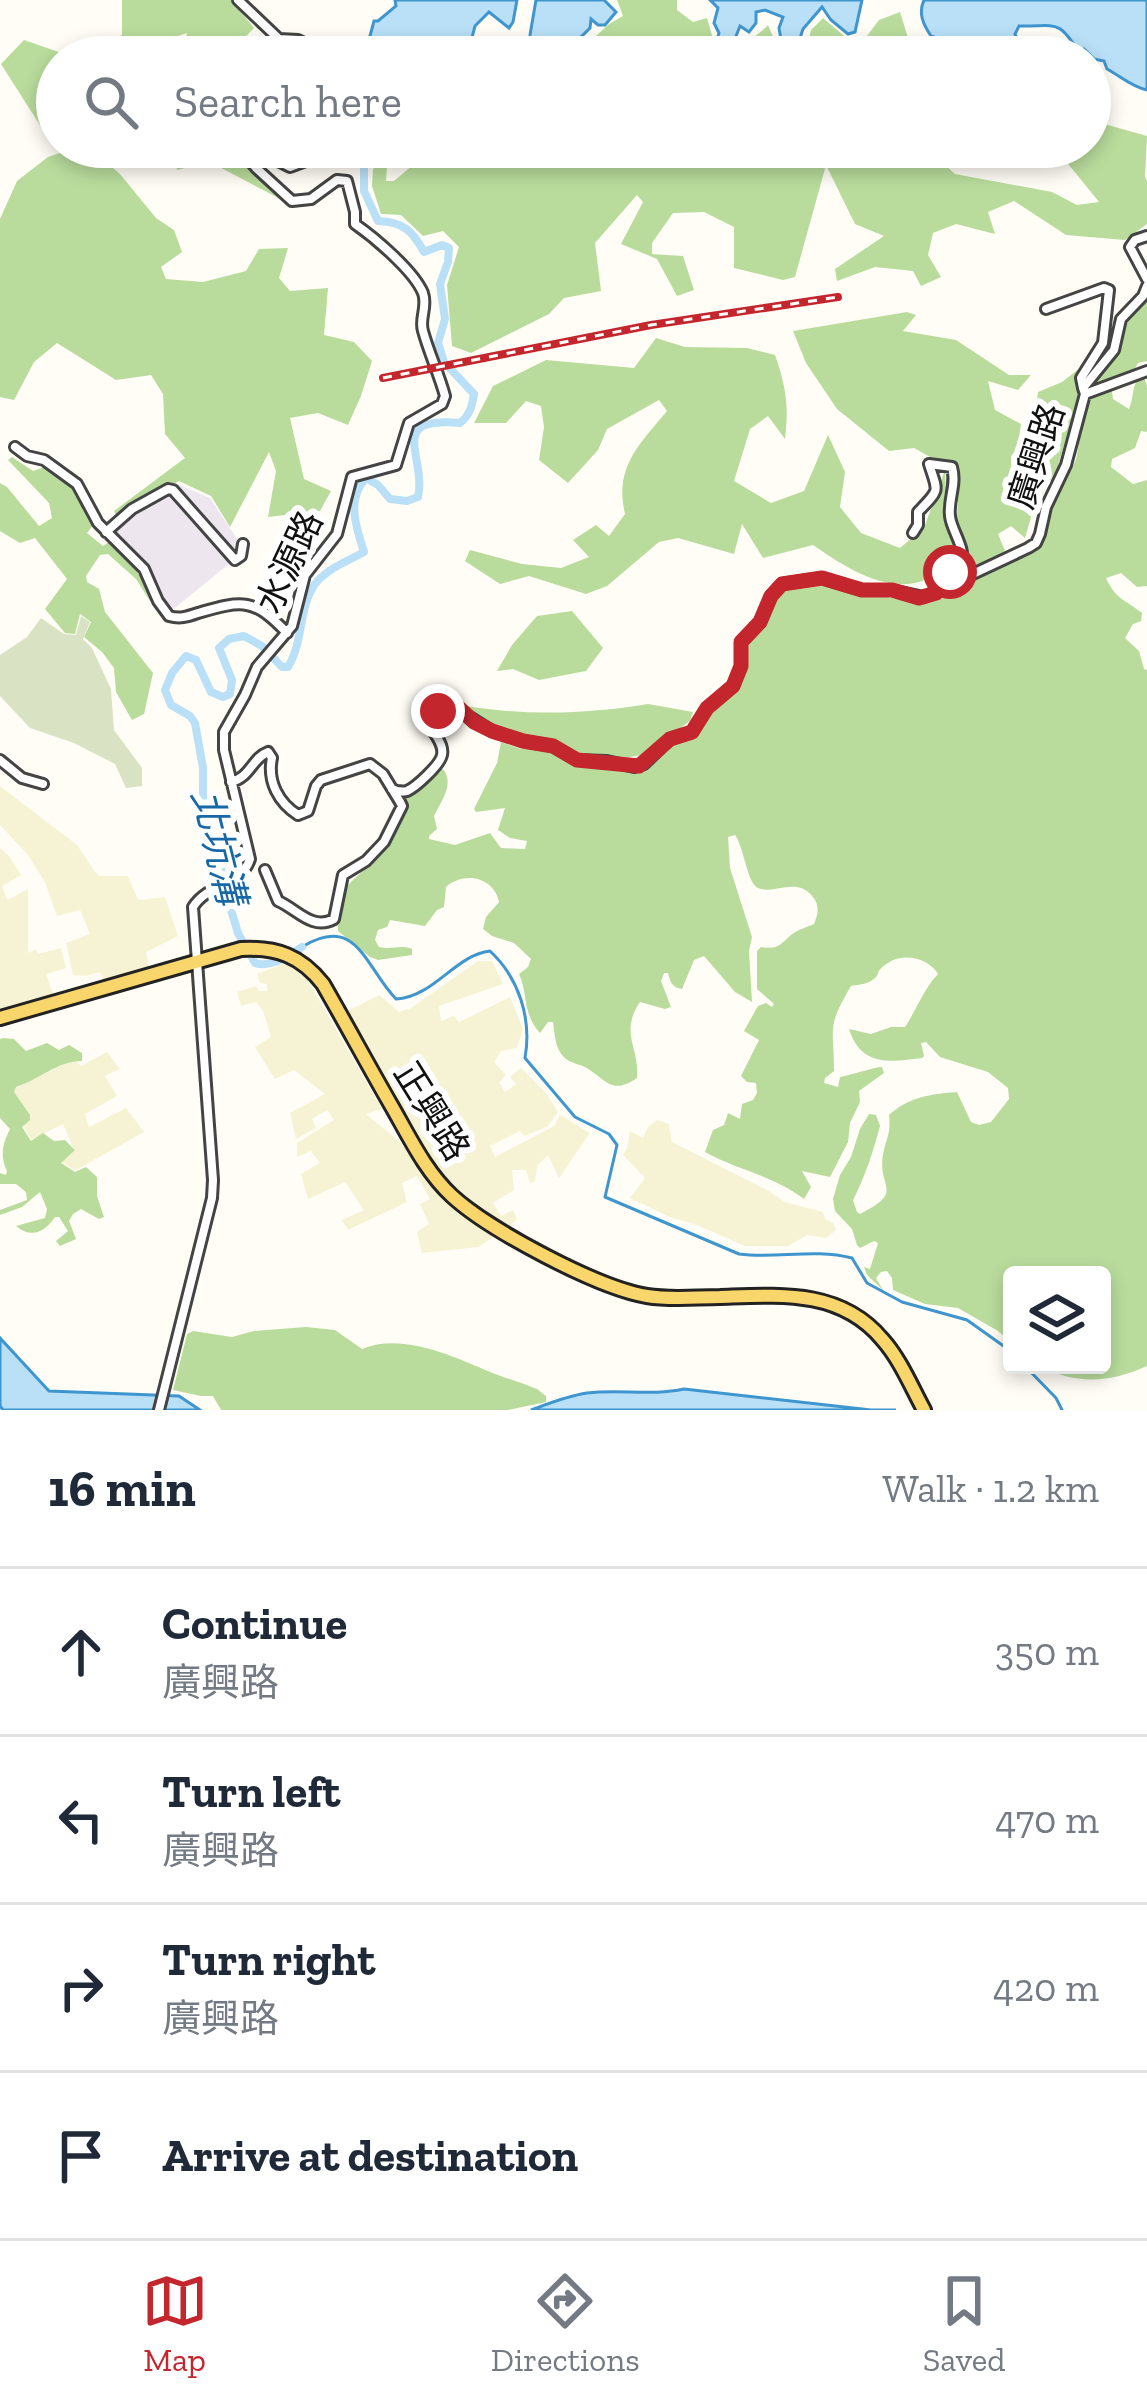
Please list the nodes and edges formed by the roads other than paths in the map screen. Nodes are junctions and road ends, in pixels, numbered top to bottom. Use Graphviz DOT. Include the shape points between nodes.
graph roads {
  1 [pos="238,0"];
  2 [pos="276,36"];
  3 [pos="256,168"];
  4 [pos="1147,236"];
  5 [pos="1147,282"];
  6 [pos="1046,309"];
  7 [pos="1147,371"];
  8 [pos="1084,391"];
  9 [pos="16,448"];
  10 [pos="106,532"];
  11 [pos="913,533"];
  12 [pos="243,544"];
  13 [pos="936,593"];
  14 [pos="287,633"];
  15 [pos="0,760"];
  16 [pos="231,782"];
  17 [pos="44,784"];
  18 [pos="392,788"];
  19 [pos="265,870"];
  20 [pos="198,963"];
  21 [pos="0,1020"];
  22 [pos="159,1410"];
  23 [pos="921,1410"];
  1 -- 2 [label="street"];
  3 -- 14 [label="street, 水源路" via="292,201 347,181 356,224 422,292 422,329 445,396 409,424 396,464 350,479 337,534 305,575"];
  4 -- 5 [label="street" via="1130,247"];
  5 -- 8 [label="street"];
  6 -- 8 [label="street" via="1109,290 1103,343 1082,378"];
  7 -- 8 [label="street, 廣興路"];
  8 -- 13 [label="street, 廣興路" via="1036,543"];
  9 -- 10 [label="street" via="77,484"];
  10 -- 12 [label="street" via="168,489 235,560"];
  10 -- 14 [label="street" via="144,569 172,618 247,603"];
  11 -- 13 [label="street" via="937,485 929,464 952,467 950,516 962,561 938,580"];
  13 -- 18 [label="street, 廣興路" via="919,598 822,578 782,584 741,642 733,686 692,732 670,739 644,764 577,760 492,731 448,704 432,724 440,760 409,790"];
  14 -- 16 [label="street, 水源路" via="252,675 224,732"];
  15 -- 17 [label="street"];
  16 -- 18 [label="street" via="268,752 273,785 298,815 308,811 317,782 352,768 375,765"];
  16 -- 20 [label="street, 水源路" via="250,859 194,907"];
  18 -- 19 [label="street" via="402,806 372,856 343,875 334,919 298,915 278,901"];
  20 -- 21 [label="main road, 正興路"];
  20 -- 22 [label="street" via="213,1180"];
  20 -- 23 [label="main road, 正興路" via="247,951 283,956 310,975 411,1152 468,1215 585,1282 642,1301 782,1300 843,1312 878,1342"];
}
